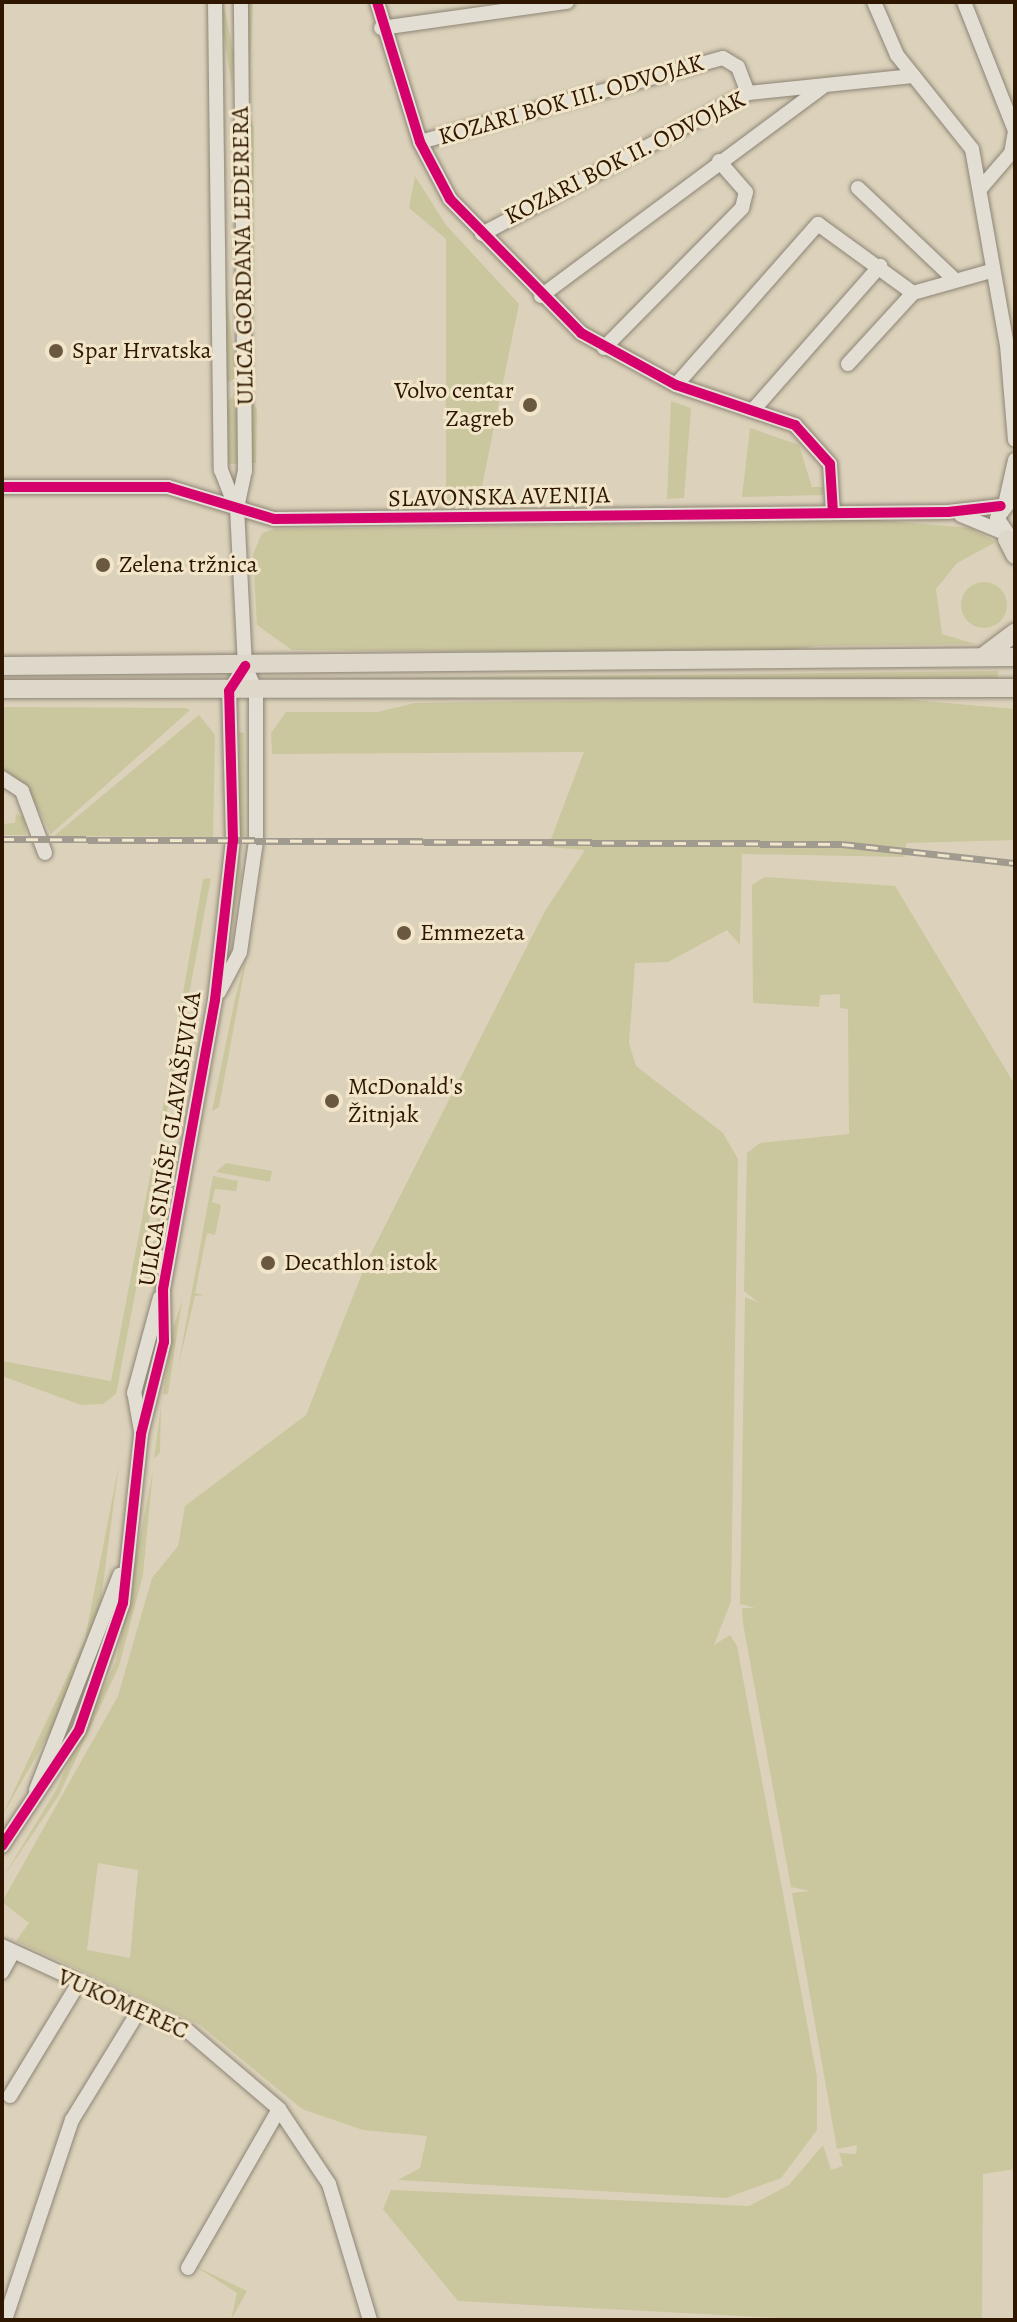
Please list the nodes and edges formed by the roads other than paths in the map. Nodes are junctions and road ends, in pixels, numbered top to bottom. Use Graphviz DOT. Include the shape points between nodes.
graph roads {
  1 [pos="215,2"];
  2 [pos="241,2"];
  3 [pos="377,2"];
  4 [pos="567,2"];
  5 [pos="874,2"];
  6 [pos="964,2"];
  7 [pos="381,28"];
  8 [pos="913,76"];
  9 [pos="822,87"];
  10 [pos="748,93"];
  11 [pos="420,142"];
  12 [pos="719,161"];
  13 [pos="858,188"];
  14 [pos="980,189"];
  15 [pos="482,234"];
  16 [pos="880,266"];
  17 [pos="991,271"];
  18 [pos="954,279"];
  19 [pos="913,293"];
  20 [pos="541,296"];
  21 [pos="604,348"];
  22 [pos="848,364"];
  23 [pos="676,385"];
  24 [pos="754,409"];
  25 [pos="1015,440"];
  26 [pos="1015,460"];
  27 [pos="221,470"];
  28 [pos="2,487"];
  29 [pos="196,493"];
  30 [pos="1007,500"];
  31 [pos="237,508"];
  32 [pos="948,512"];
  33 [pos="833,513"];
  34 [pos="1009,542"];
  35 [pos="1015,633"];
  36 [pos="982,657"];
  37 [pos="1015,657"];
  38 [pos="2,666"];
  39 [pos="245,666"];
  40 [pos="1015,688"];
  41 [pos="2,689"];
  42 [pos="229,691"];
  43 [pos="256,691"];
  44 [pos="2,778"];
  45 [pos="45,853"];
  46 [pos="215,1000"];
  47 [pos="163,1289"];
  48 [pos="141,1434"];
  49 [pos="2,1846"];
  50 [pos="8,1949"];
  51 [pos="2,1972"];
  52 [pos="77,1986"];
  53 [pos="140,2009"];
  54 [pos="10,2096"];
  55 [pos="279,2109"];
  56 [pos="188,2268"];
  57 [pos="5,2320"];
  58 [pos="370,2320"];
  1 -- 27 [label="street, ULICA GORDANA LEDERERA"];
  2 -- 31 [label="street, ULICA GORDANA LEDERERA" via="245,457"];
  3 -- 7 [label="street"];
  4 -- 7 [label="street"];
  5 -- 8 [label="street"];
  6 -- 14 [label="street" via="1015,131 1011,153"];
  7 -- 11 [label="street"];
  8 -- 9 [label="street, KOZARI BOK II. ODVOJAK"];
  8 -- 14 [label="street" via="966,136"];
  9 -- 10 [label="street, KOZARI BOK II. ODVOJAK"];
  9 -- 12 [label="street"];
  10 -- 11 [label="street, KOZARI BOK III. ODVOJAK" via="738,67 723,58"];
  10 -- 15 [label="street, KOZARI BOK II. ODVOJAK"];
  11 -- 15 [label="street" via="450,199"];
  12 -- 20 [label="street"];
  12 -- 21 [label="street" via="746,192 742,208"];
  13 -- 18 [label="street"];
  14 -- 17 [label="street"];
  15 -- 20 [label="street"];
  16 -- 19 [label="street"];
  16 -- 23 [label="street" via="818,224"];
  16 -- 24 [label="street"];
  17 -- 18 [label="street"];
  17 -- 25 [label="street" via="1007,345"];
  18 -- 19 [label="street"];
  19 -- 22 [label="street"];
  20 -- 21 [label="street"];
  21 -- 23 [label="street"];
  23 -- 24 [label="street"];
  24 -- 33 [label="street" via="795,425 824,453"];
  26 -- 30 [label="street"];
  27 -- 29 [label="street" via="215,483"];
  27 -- 31 [label="street, ULICA GORDANA LEDERERA"];
  28 -- 29 [label="street, SLAVONSKA AVENIJA" via="155,486"];
  29 -- 31 [label="street, SLAVONSKA AVENIJA"];
  30 -- 32 [label="street, SLAVONSKA AVENIJA"];
  30 -- 34 [label="street"];
  31 -- 33 [label="street, SLAVONSKA AVENIJA" via="274,519"];
  31 -- 39 [label="street, ULICA GORDANA LEDERERA"];
  32 -- 33 [label="street, SLAVONSKA AVENIJA"];
  32 -- 34 [label="street, SLAVONSKA AVENIJA"];
  35 -- 36 [label="main road"];
  36 -- 37 [label="main road"];
  36 -- 39 [label="main road"];
  38 -- 39 [label="main road"];
  39 -- 42 [label="street"];
  39 -- 43 [label="street"];
  40 -- 43 [label="main road"];
  41 -- 42 [label="main road"];
  42 -- 43 [label="main road"];
  42 -- 46 [label="street, ULICA SINIŠE GLAVAŠEVIĆA" via="233,838"];
  43 -- 46 [label="street, ULICA SINIŠE GLAVAŠEVIĆA" via="252,893 240,952"];
  44 -- 45 [label="street" via="22,791"];
  46 -- 47 [label="street, ULICA SINIŠE GLAVAŠEVIĆA"];
  47 -- 48 [label="street, ULICA SINIŠE GLAVAŠEVIĆA" via="164,1342"];
  47 -- 48 [label="street, ULICA SINIŠE GLAVAŠEVIĆA" via="144,1336 134,1393"];
  48 -- 49 [label="street, ULICA SINIŠE GLAVAŠEVIĆA" via="123,1603 109,1659 73,1741"];
  50 -- 51 [label="street"];
  50 -- 52 [label="street, VUKOMEREC"];
  52 -- 53 [label="street, VUKOMEREC"];
  52 -- 54 [label="street"];
  53 -- 55 [label="street, VUKOMEREC" via="189,2032"];
  53 -- 57 [label="street" via="72,2120"];
  55 -- 56 [label="street"];
  55 -- 58 [label="street, VUKOMEREC" via="329,2184"];
}
